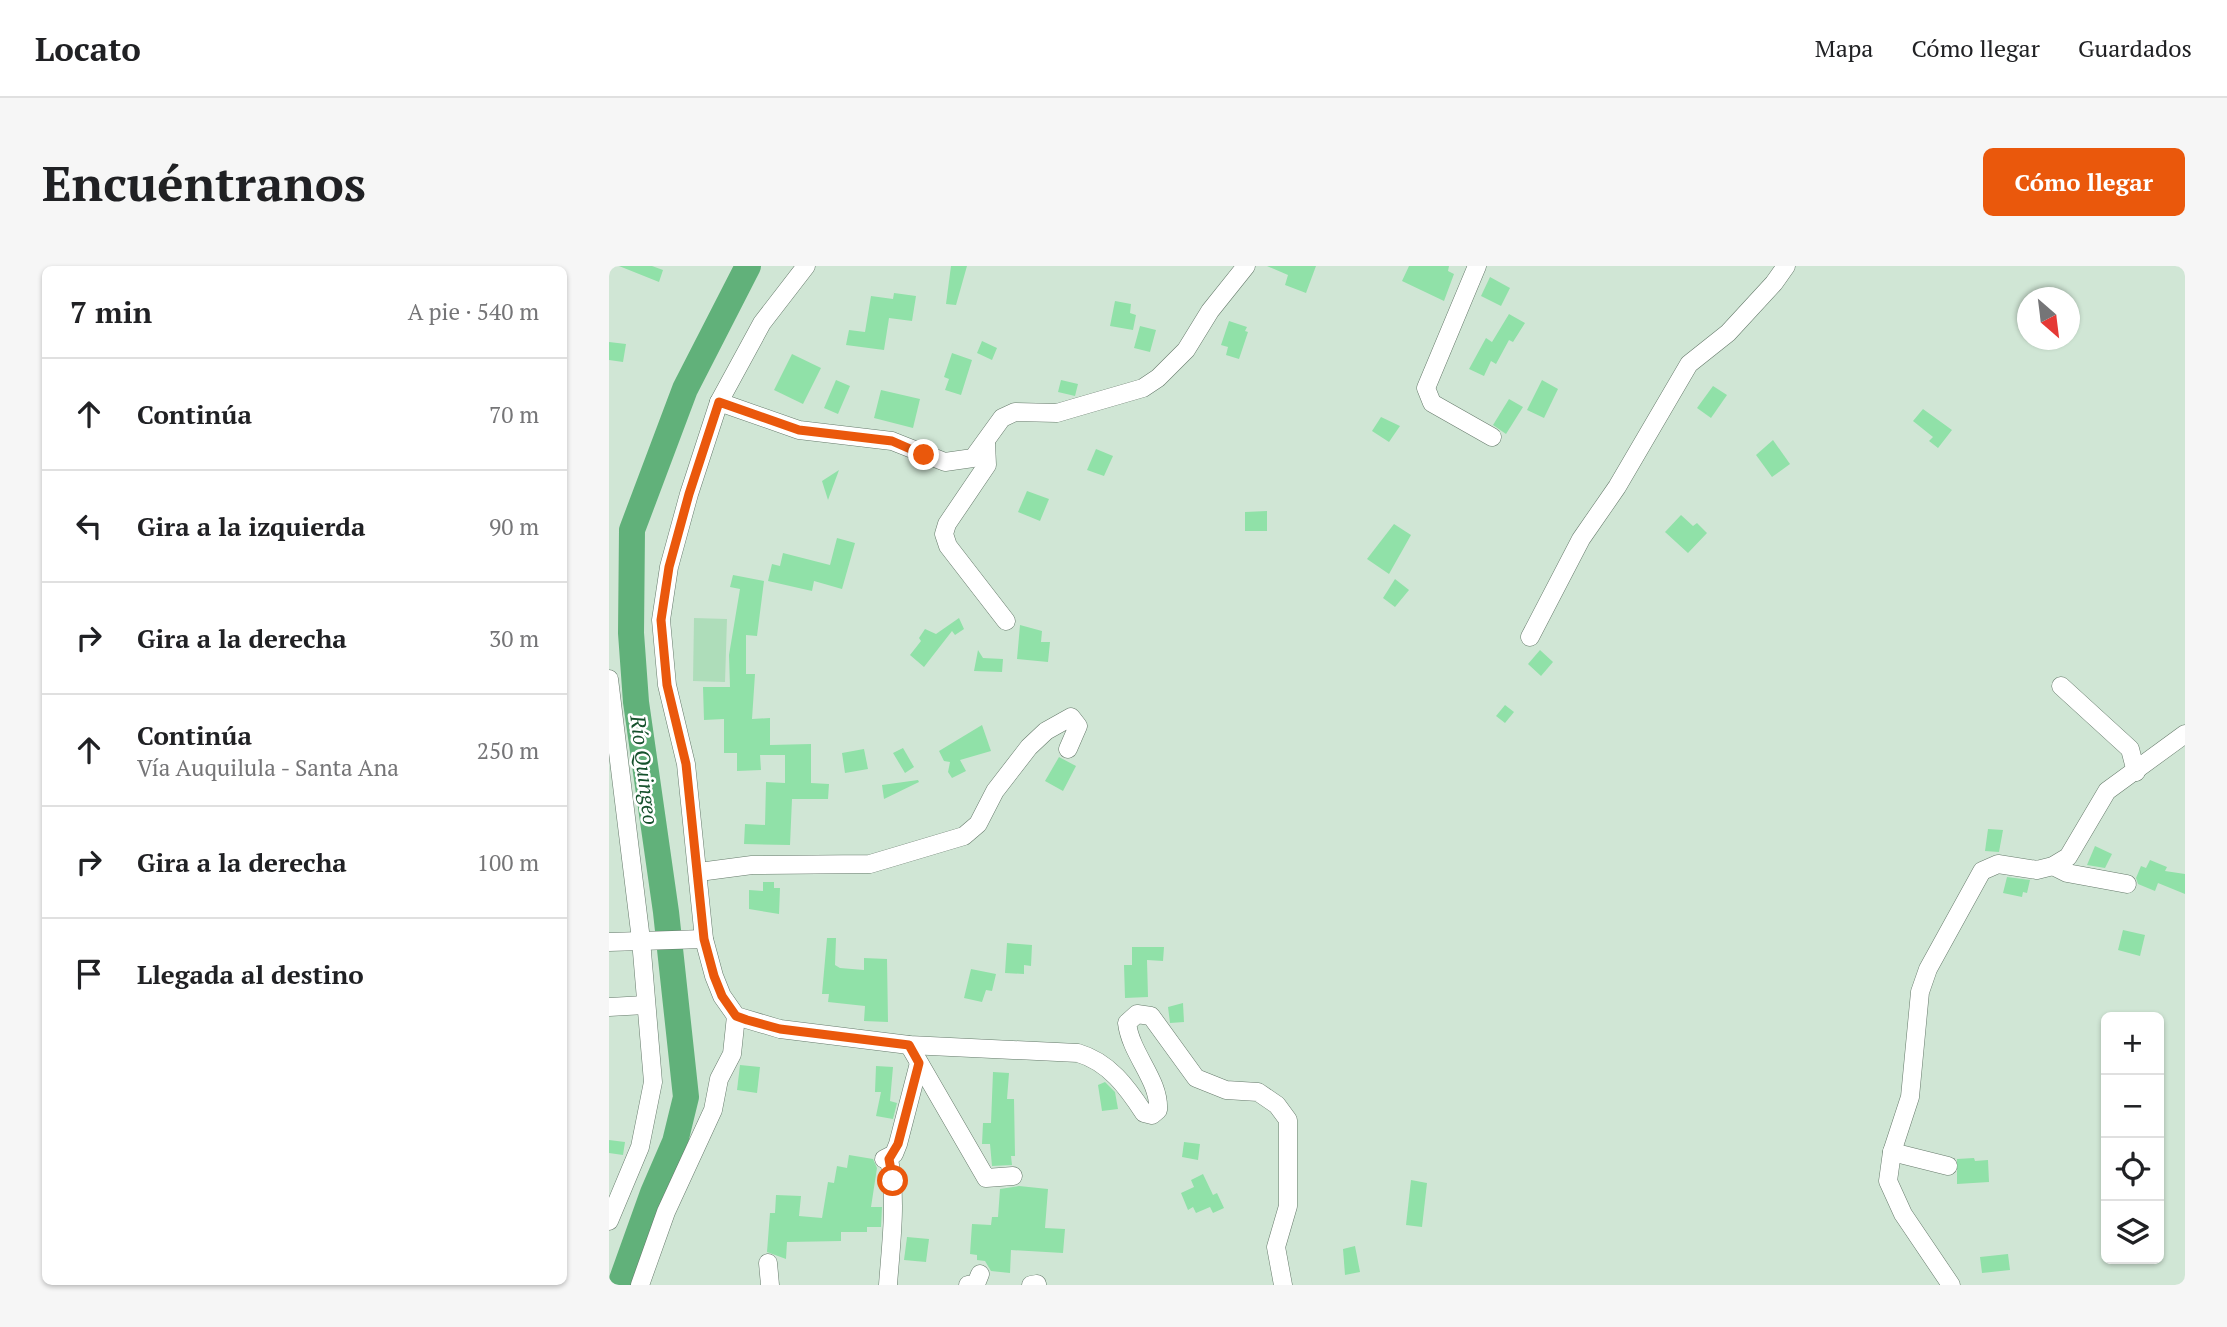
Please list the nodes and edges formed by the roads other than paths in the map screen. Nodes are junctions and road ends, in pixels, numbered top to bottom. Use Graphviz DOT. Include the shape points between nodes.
graph roads {
  1 [pos="806,266"];
  2 [pos="1246,266"];
  3 [pos="1477,266"];
  4 [pos="1786,266"];
  5 [pos="719,402"];
  6 [pos="1492,437"];
  7 [pos="986,443"];
  8 [pos="1006,621"];
  9 [pos="1530,637"];
  10 [pos="609,679"];
  11 [pos="2061,686"];
  12 [pos="2185,734"];
  13 [pos="1068,749"];
  14 [pos="2136,772"];
  15 [pos="2053,866"];
  16 [pos="699,872"];
  17 [pos="2127,884"];
  18 [pos="697,939"];
  19 [pos="645,940"];
  20 [pos="609,942"];
  21 [pos="645,1005"];
  22 [pos="609,1007"];
  23 [pos="736,1016"];
  24 [pos="909,1045"];
  25 [pos="919,1063"];
  26 [pos="1892,1152"];
  27 [pos="1948,1166"];
  28 [pos="1013,1177"];
  29 [pos="609,1221"];
  30 [pos="768,1263"];
  31 [pos="640,1285"];
  32 [pos="770,1285"];
  33 [pos="888,1285"];
  34 [pos="1283,1285"];
  35 [pos="1951,1285"];
  1 -- 5 [label="street" via="762,323"];
  2 -- 7 [label="street" via="1186,350 1159,378 1143,388 1057,413 1015,412 1002,418"];
  3 -- 6 [label="street" via="1426,388 1432,403"];
  4 -- 9 [label="street" via="1728,333 1689,364 1581,539"];
  5 -- 7 [label="street" via="799,430 892,441 945,462 973,458"];
  5 -- 16 [label="street" via="669,567 661,620 667,685 686,764"];
  7 -- 8 [label="street" via="987,465 944,534 948,546"];
  10 -- 19 [label="street"];
  11 -- 14 [label="street" via="2130,749"];
  12 -- 14 [label="street"];
  13 -- 16 [label="street" via="1078,726 1071,717 1029,747 978,824 964,836 870,864 752,865"];
  14 -- 15 [label="street" via="2107,791 2076,847"];
  15 -- 17 [label="street"];
  15 -- 26 [label="street" via="2038,870 1998,864 1975,879 1927,969 1920,992 1910,1097"];
  16 -- 18 [label="street"];
  18 -- 19 [label="street"];
  18 -- 23 [label="street"];
  19 -- 20 [label="street"];
  19 -- 21 [label="street"];
  21 -- 22 [label="street"];
  21 -- 29 [label="street" via="650,1025 650,1100 640,1147"];
  23 -- 24 [label="street" via="780,1029"];
  23 -- 31 [label="street" via="733,1054 719,1079 713,1110 666,1212"];
  24 -- 25 [label="street"];
  24 -- 34 [label="street" via="1078,1052 1094,1057 1124,1083 1144,1113 1152,1115 1159,1110 1159,1096 1135,1051 1127,1023 1137,1014 1151,1016 1196,1078 1226,1090 1258,1092 1288,1120 1288,1206 1276,1247"];
  25 -- 28 [label="street" via="986,1178"];
  25 -- 33 [label="street" via="898,1144 886,1159 893,1181"];
  26 -- 27 [label="street"];
  26 -- 35 [label="street" via="1891,1192"];
  30 -- 32 [label="street"];
}
